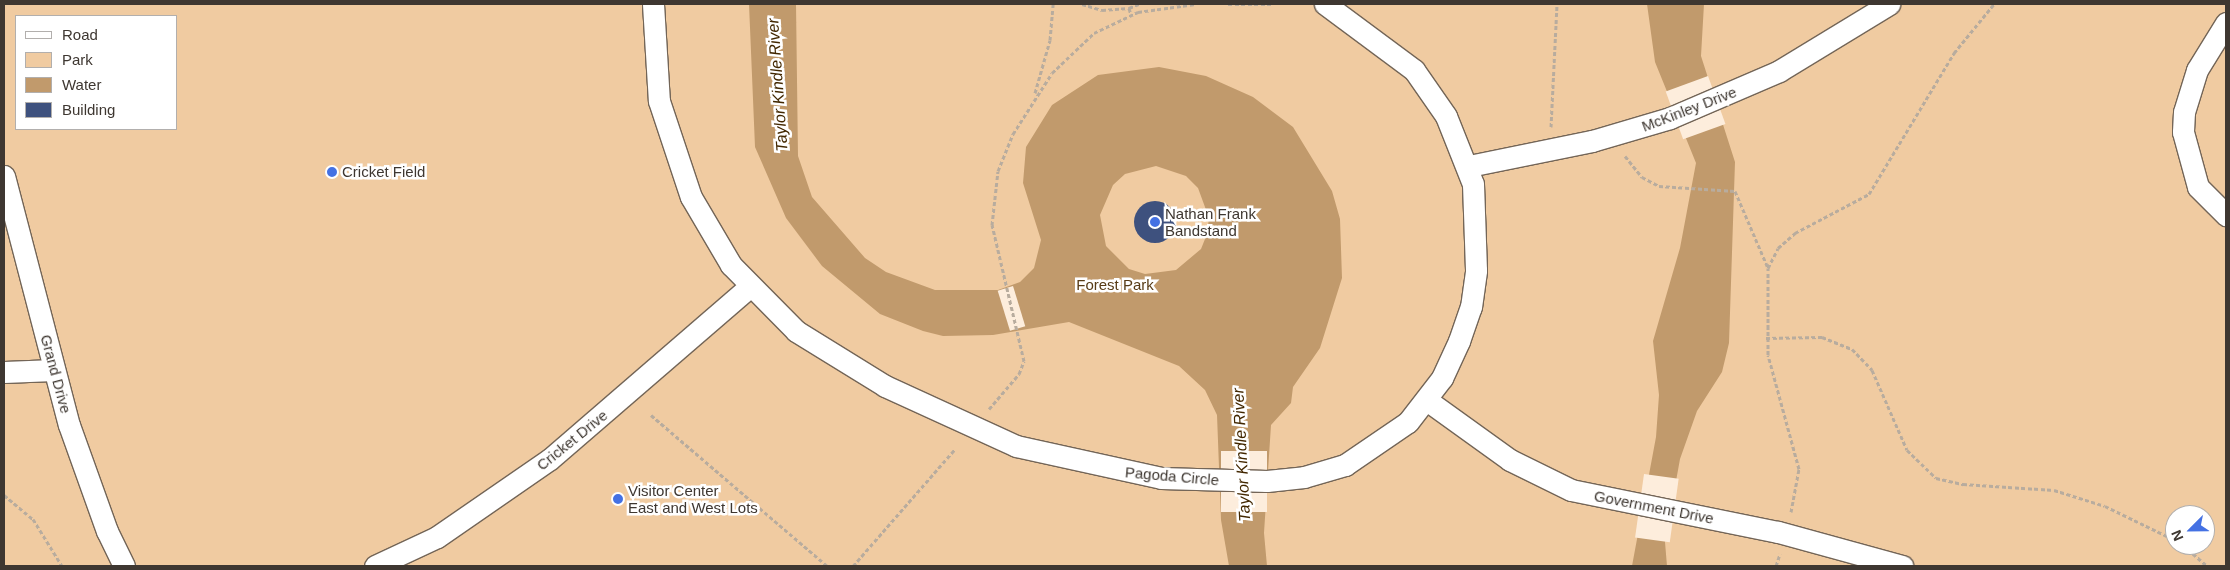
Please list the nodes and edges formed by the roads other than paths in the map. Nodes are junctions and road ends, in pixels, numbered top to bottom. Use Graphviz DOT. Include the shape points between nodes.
graph roads {
  1 [pos="653,4"];
  2 [pos="1325,4"];
  3 [pos="1890,4"];
  4 [pos="2226,23"];
  5 [pos="1469,166"];
  6 [pos="4,176"];
  7 [pos="2226,215"];
  8 [pos="749,287"];
  9 [pos="54,370"];
  10 [pos="4,372"];
  11 [pos="1428,400"];
  12 [pos="124,566"];
  13 [pos="375,566"];
  14 [pos="1902,566"];
  1 -- 8 [label="street, Pagoda Circle" via="659,101 678,167 719,248"];
  2 -- 5 [label="street, Pagoda Circle" via="1414,70 1446,116"];
  3 -- 5 [label="street, McKinley Drive" via="1788,67 1670,118 1592,141"];
  4 -- 7 [label="street" via="2197,70 2184,112 2183,132 2198,187"];
  5 -- 11 [label="street, Pagoda Circle" via="1478,231 1471,307 1459,341"];
  6 -- 9 [label="street, Grand Drive"];
  8 -- 11 [label="street, Pagoda Circle" via="828,354 973,428 1092,466 1161,478 1267,481 1322,473 1363,457 1398,432"];
  8 -- 13 [label="street, Cricket Drive" via="550,459 436,536"];
  9 -- 10 [label="street"];
  9 -- 12 [label="street, Grand Drive" via="86,476"];
  11 -- 14 [label="street, Government Drive" via="1541,478 1634,504 1778,532"];
}
